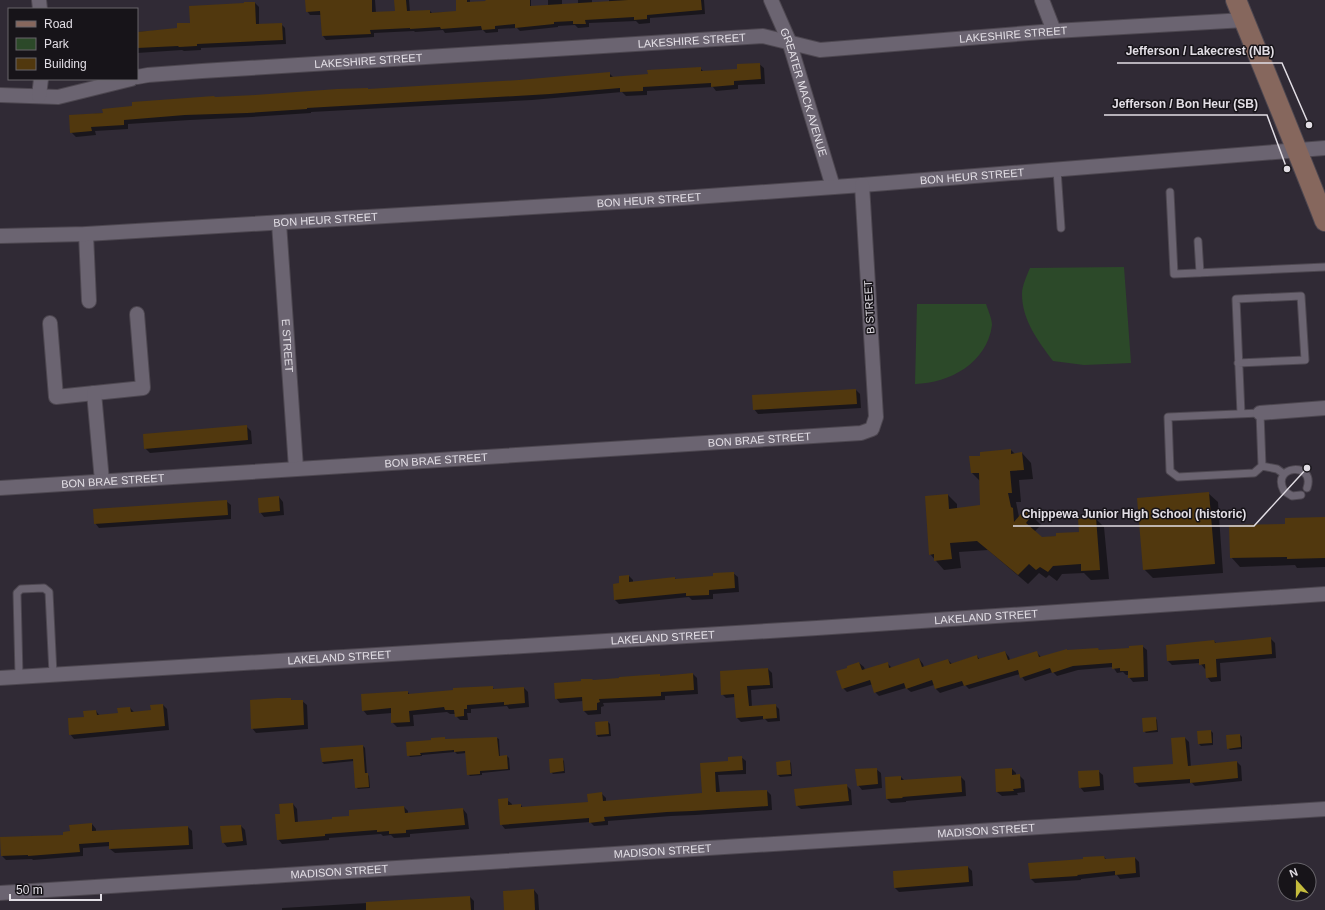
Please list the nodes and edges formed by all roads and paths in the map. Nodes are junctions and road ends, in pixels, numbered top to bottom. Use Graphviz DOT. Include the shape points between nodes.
graph roads {
  1 [pos="771,0"];
  2 [pos="1042,0"];
  3 [pos="1236,0"];
  4 [pos="1244,20"];
  5 [pos="1054,31"];
  6 [pos="789,41"];
  7 [pos="138,78"];
  8 [pos="41,80"];
  9 [pos="127,80"];
  10 [pos="0,95"];
  11 [pos="39,96"];
  12 [pos="1325,148"];
  13 [pos="1298,151"];
  14 [pos="1057,170"];
  15 [pos="862,185"];
  16 [pos="833,187"];
  17 [pos="1170,192"];
  18 [pos="1325,221"];
  19 [pos="280,223"];
  20 [pos="1061,228"];
  21 [pos="86,234"];
  22 [pos="0,236"];
  23 [pos="1198,241"];
  24 [pos="1325,267"];
  25 [pos="1200,273"];
  26 [pos="89,302"];
  27 [pos="137,314"];
  28 [pos="50,323"];
  29 [pos="1238,363"];
  30 [pos="94,393"];
  31 [pos="1325,408"];
  32 [pos="1260,413"];
  33 [pos="1240,414"];
  34 [pos="872,429"];
  35 [pos="1262,466"];
  36 [pos="296,468"];
  37 [pos="1284,474"];
  38 [pos="102,481"];
  39 [pos="0,488"];
  40 [pos="1307,488"];
  41 [pos="1301,495"];
  42 [pos="1325,594"];
  43 [pos="52,674"];
  44 [pos="19,676"];
  45 [pos="0,678"];
  46 [pos="1325,809"];
  47 [pos="0,893"];
  1 -- 6 [label="street, GREATER MACK AVENUE"];
  2 -- 5 [label="street"];
  3 -- 4 [label="main road"];
  4 -- 5 [label="street, LAKESHIRE STREET"];
  4 -- 13 [label="main road"];
  5 -- 6 [label="street, LAKESHIRE STREET" via="820,50"];
  6 -- 7 [label="street, LAKESHIRE STREET" via="763,36 202,70"];
  6 -- 16 [label="street, GREATER MACK AVENUE"];
  8 -- 11 [label="street"];
  9 -- 11 [label="street" via="58,97"];
  10 -- 11 [label="street"];
  12 -- 13 [label="street, BON HEUR STREET"];
  13 -- 14 [label="street, BON HEUR STREET"];
  13 -- 18 [label="main road"];
  14 -- 15 [label="street, BON HEUR STREET"];
  14 -- 20 [label="lane"];
  15 -- 16 [label="street, BON HEUR STREET"];
  15 -- 34 [label="street, B STREET" via="876,406"];
  16 -- 19 [label="street, BON HEUR STREET"];
  17 -- 25 [label="lane" via="1174,274"];
  19 -- 21 [label="street, BON HEUR STREET"];
  19 -- 36 [label="street, E STREET"];
  21 -- 22 [label="street, BON HEUR STREET"];
  21 -- 26 [label="street"];
  23 -- 25 [label="lane"];
  24 -- 25 [label="lane"];
  27 -- 30 [label="street" via="143,388"];
  28 -- 30 [label="street" via="56,397"];
  29 -- 29 [label="lane" via="1236,299 1301,296 1305,360"];
  29 -- 33 [label="lane"];
  30 -- 38 [label="street"];
  31 -- 32 [label="street"];
  32 -- 33 [label="lane"];
  32 -- 35 [label="lane"];
  33 -- 35 [label="lane" via="1168,417 1170,471 1178,477 1201,476 1254,473"];
  34 -- 36 [label="street, BON BRAE STREET" via="853,434"];
  35 -- 37 [label="lane" via="1277,469"];
  36 -- 38 [label="street, BON BRAE STREET"];
  37 -- 40 [label="lane" via="1292,469 1304,472 1308,480"];
  37 -- 41 [label="lane" via="1284,491 1292,496"];
  38 -- 39 [label="street, BON BRAE STREET"];
  42 -- 43 [label="street, LAKELAND STREET" via="817,628"];
  43 -- 44 [label="street, LAKELAND STREET"];
  43 -- 44 [label="lane" via="49,592 44,588 21,589 17,593"];
  44 -- 45 [label="street, LAKELAND STREET"];
  46 -- 47 [label="street, MADISON STREET"];
}
